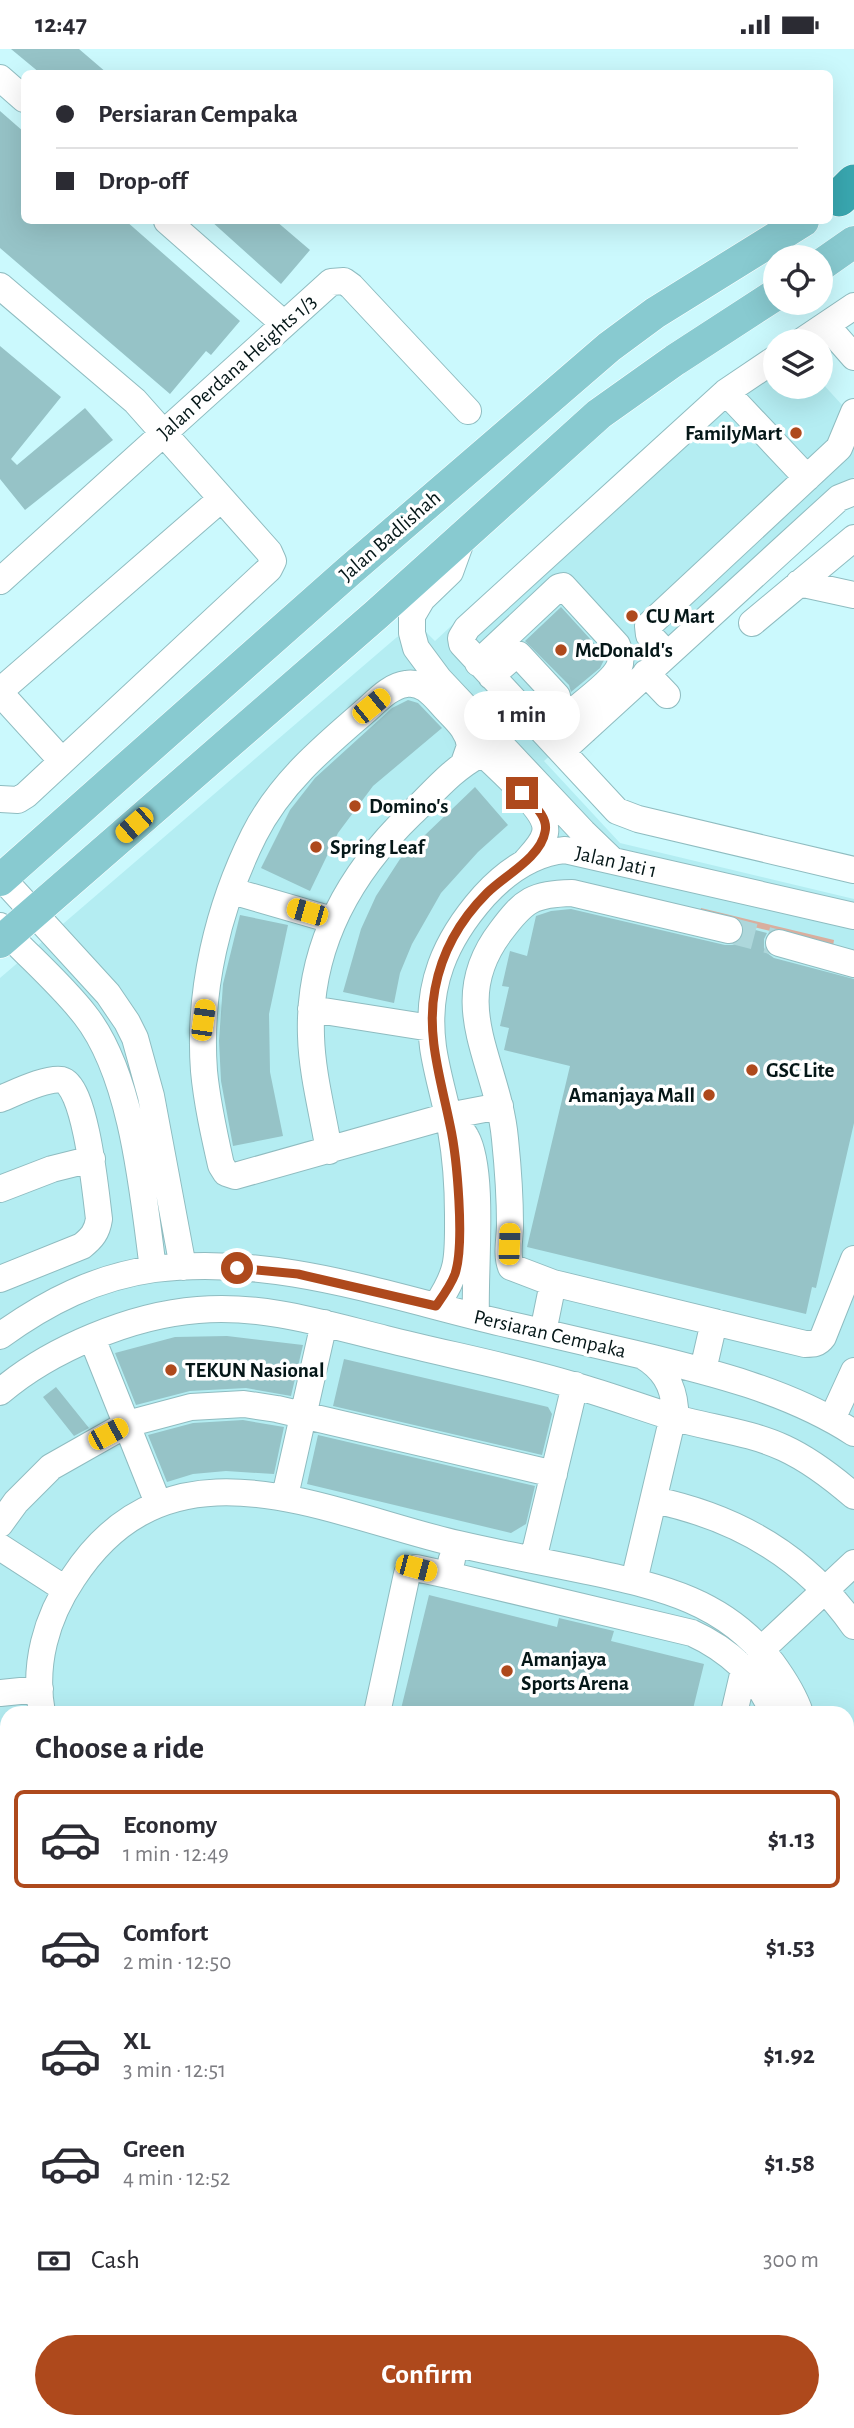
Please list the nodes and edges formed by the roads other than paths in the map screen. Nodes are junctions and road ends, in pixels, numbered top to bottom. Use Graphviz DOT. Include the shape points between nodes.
graph roads {
  1 [pos="0,78"];
  2 [pos="21,96"];
  3 [pos="170,224"];
  4 [pos="798,224"];
  5 [pos="854,242"];
  6 [pos="833,257"];
  7 [pos="0,286"];
  8 [pos="763,303"];
  9 [pos="854,306"];
  10 [pos="284,324"];
  11 [pos="826,325"];
  12 [pos="820,329"];
  13 [pos="854,357"];
  14 [pos="763,367"];
  15 [pos="726,392"];
  16 [pos="468,411"];
  17 [pos="854,412"];
  18 [pos="163,434"];
  19 [pos="846,450"];
  20 [pos="807,478"];
  21 [pos="854,492"];
  22 [pos="221,499"];
  23 [pos="760,521"];
  24 [pos="464,534"];
  25 [pos="784,547"];
  26 [pos="850,547"];
  27 [pos="2,573"];
  28 [pos="799,583"];
  29 [pos="854,595"];
  30 [pos="752,623"];
  31 [pos="667,654"];
  32 [pos="485,670"];
  33 [pos="646,673"];
  34 [pos="435,685"];
  35 [pos="0,692"];
  36 [pos="667,695"];
  37 [pos="585,730"];
  38 [pos="562,751"];
  39 [pos="62,761"];
  40 [pos="464,763"];
  41 [pos="0,799"];
  42 [pos="612,860"];
  43 [pos="526,861"];
  44 [pos="854,870"];
  45 [pos="1,878"];
  46 [pos="691,880"];
  47 [pos="232,891"];
  48 [pos="33,912"];
  49 [pos="854,916"];
  50 [pos="332,920"];
  51 [pos="681,920"];
  52 [pos="729,930"];
  53 [pos="854,932"];
  54 [pos="3,934"];
  55 [pos="779,943"];
  56 [pos="851,963"];
  57 [pos="311,1009"];
  58 [pos="431,1028"];
  59 [pos="0,1099"];
  60 [pos="500,1105"];
  61 [pos="449,1123"];
  62 [pos="393,1133"];
  63 [pos="330,1151"];
  64 [pos="92,1159"];
  65 [pos="454,1159"];
  66 [pos="0,1189"];
  67 [pos="854,1259"];
  68 [pos="183,1267"];
  69 [pos="153,1269"];
  70 [pos="0,1279"];
  71 [pos="553,1283"];
  72 [pos="436,1306"];
  73 [pos="476,1317"];
  74 [pos="714,1322"];
  75 [pos="324,1323"];
  76 [pos="543,1332"];
  77 [pos="0,1336"];
  78 [pos="92,1338"];
  79 [pos="642,1355"];
  80 [pos="854,1371"];
  81 [pos="709,1372"];
  82 [pos="575,1385"];
  83 [pos="0,1392"];
  84 [pos="304,1414"];
  85 [pos="674,1417"];
  86 [pos="832,1419"];
  87 [pos="127,1424"];
  88 [pos="854,1433"];
  89 [pos="554,1473"];
  90 [pos="285,1496"];
  91 [pos="854,1496"];
  92 [pos="654,1500"];
  93 [pos="158,1503"];
  94 [pos="0,1524"];
  95 [pos="457,1544"];
  96 [pos="0,1547"];
  97 [pos="533,1560"];
  98 [pos="854,1563"];
  99 [pos="448,1575"];
  100 [pos="634,1581"];
  101 [pos="65,1589"];
  102 [pos="826,1589"];
  103 [pos="854,1626"];
  104 [pos="761,1649"];
  105 [pos="744,1670"];
  106 [pos="0,1693"];
  107 [pos="41,1701"];
  108 [pos="379,1706"];
  109 [pos="736,1706"];
  110 [pos="770,1706"];
  111 [pos="796,1706"];
  1 -- 2 [label="street"];
  3 -- 10 [label="street"];
  4 -- 45 [label="main road, Jalan Badlishah" via="609,347"];
  5 -- 6 [label="main road"];
  7 -- 18 [label="street" via="135,401"];
  8 -- 24 [label="main road" via="599,414"];
  9 -- 11 [label="street"];
  10 -- 16 [label="street, Jalan Perdana Heights 1/3" via="331,282 344,281"];
  10 -- 18 [label="street, Jalan Perdana Heights 1/3"];
  11 -- 12 [label="street"];
  11 -- 13 [label="street"];
  14 -- 15 [label="street"];
  15 -- 20 [label="street"];
  15 -- 32 [label="street" via="467,628 462,644"];
  17 -- 19 [label="street"];
  18 -- 22 [label="street"];
  18 -- 27 [label="street, Jalan Perdana Heights 1/3"];
  19 -- 20 [label="street"];
  20 -- 23 [label="street"];
  21 -- 25 [label="street" via="839,498"];
  22 -- 35 [label="street"];
  22 -- 39 [label="street" via="269,552 273,561 269,569"];
  23 -- 25 [label="street"];
  23 -- 31 [label="street" via="648,626 649,635"];
  24 -- 34 [label="street" via="450,572 422,599 412,616 416,648"];
  24 -- 48 [label="main road"];
  25 -- 31 [label="street"];
  26 -- 28 [label="street"];
  28 -- 29 [label="street"];
  28 -- 30 [label="street"];
  31 -- 33 [label="street"];
  32 -- 37 [label="street" via="555,603 568,601 612,651 610,665 581,694 584,701 572,712"];
  32 -- 38 [label="street"];
  33 -- 36 [label="street"];
  33 -- 37 [label="street"];
  34 -- 40 [label="street" via="467,734 470,746"];
  34 -- 42 [label="street"];
  34 -- 47 [label="street" via="408,683 394,688 310,759 264,817"];
  35 -- 39 [label="street"];
  37 -- 38 [label="street"];
  38 -- 44 [label="street" via="622,814"];
  39 -- 41 [label="street" via="18,800"];
  40 -- 43 [label="street" via="479,755 488,758 545,821 541,843"];
  40 -- 50 [label="street" via="377,849"];
  42 -- 43 [label="street, Jalan Jati 1" via="565,849"];
  42 -- 46 [label="street, Jalan Jati 1"];
  43 -- 58 [label="street, Jalan Jati 1" via="488,893 453,936 441,961"];
  45 -- 48 [label="street"];
  46 -- 49 [label="street, Jalan Jati 1"];
  46 -- 51 [label="street"];
  47 -- 50 [label="street"];
  47 -- 63 [label="street" via="214,950 203,1020 208,1102 221,1165 235,1176"];
  48 -- 54 [label="main road"];
  48 -- 68 [label="street" via="108,994 135,1038 151,1096"];
  50 -- 57 [label="street"];
  51 -- 52 [label="street"];
  51 -- 60 [label="street" via="572,893 526,902 489,946 476,979 475,1017"];
  53 -- 56 [label="street"];
  54 -- 69 [label="street" via="86,1016 105,1049 122,1093 135,1150"];
  55 -- 56 [label="street"];
  57 -- 58 [label="street"];
  57 -- 63 [label="street" via="314,1068"];
  58 -- 61 [label="street, Jalan Jati 1"];
  59 -- 64 [label="street" via="47,1081 69,1084"];
  60 -- 61 [label="street"];
  60 -- 71 [label="street" via="508,1177 509,1262 515,1271"];
  61 -- 62 [label="street"];
  61 -- 65 [label="street, Jalan Jati 1"];
  61 -- 73 [label="street" via="465,1135 475,1179"];
  62 -- 63 [label="street"];
  62 -- 65 [label="street" via="425,1139"];
  64 -- 66 [label="street"];
  64 -- 70 [label="street" via="99,1219 93,1237 82,1246"];
  65 -- 72 [label="street, Jalan Jati 1" via="458,1254 455,1273"];
  67 -- 74 [label="street" via="820,1342 805,1344"];
  68 -- 69 [label="street, Persiaran Cempaka"];
  68 -- 72 [label="street, Persiaran Cempaka" via="298,1274"];
  69 -- 77 [label="street, Persiaran Cempaka" via="85,1286"];
  71 -- 74 [label="street"];
  71 -- 76 [label="street"];
  72 -- 73 [label="street, Persiaran Cempaka"];
  73 -- 76 [label="street, Persiaran Cempaka"];
  74 -- 81 [label="street"];
  75 -- 78 [label="street" via="251,1310 199,1309 159,1316"];
  75 -- 82 [label="street"];
  75 -- 84 [label="street"];
  76 -- 79 [label="street, Persiaran Cempaka"];
  78 -- 83 [label="street"];
  78 -- 87 [label="street"];
  79 -- 81 [label="street, Persiaran Cempaka"];
  79 -- 85 [label="street" via="668,1380"];
  80 -- 86 [label="street"];
  81 -- 85 [label="street"];
  81 -- 86 [label="street, Persiaran Cempaka"];
  82 -- 85 [label="street"];
  82 -- 89 [label="street"];
  84 -- 87 [label="street" via="244,1404 191,1406"];
  84 -- 89 [label="street"];
  84 -- 90 [label="street"];
  85 -- 91 [label="street" via="783,1447 827,1472"];
  85 -- 92 [label="street"];
  86 -- 88 [label="street, Persiaran Cempaka"];
  87 -- 93 [label="street"];
  87 -- 94 [label="street" via="51,1467"];
  89 -- 97 [label="street"];
  90 -- 93 [label="street" via="244,1492"];
  90 -- 95 [label="street"];
  92 -- 100 [label="street"];
  92 -- 102 [label="street" via="698,1511 751,1533"];
  93 -- 101 [label="street" via="103,1542"];
  95 -- 97 [label="street"];
  95 -- 99 [label="street"];
  96 -- 101 [label="street"];
  97 -- 100 [label="street"];
  98 -- 102 [label="street"];
  99 -- 105 [label="street" via="692,1633 711,1642"];
  99 -- 108 [label="street" via="416,1568 407,1574"];
  100 -- 104 [label="street" via="722,1615"];
  101 -- 107 [label="street" via="46,1630"];
  102 -- 103 [label="street"];
  102 -- 104 [label="street"];
  104 -- 111 [label="street"];
  105 -- 109 [label="street"];
  105 -- 110 [label="street"];
  106 -- 107 [label="street"];
}
